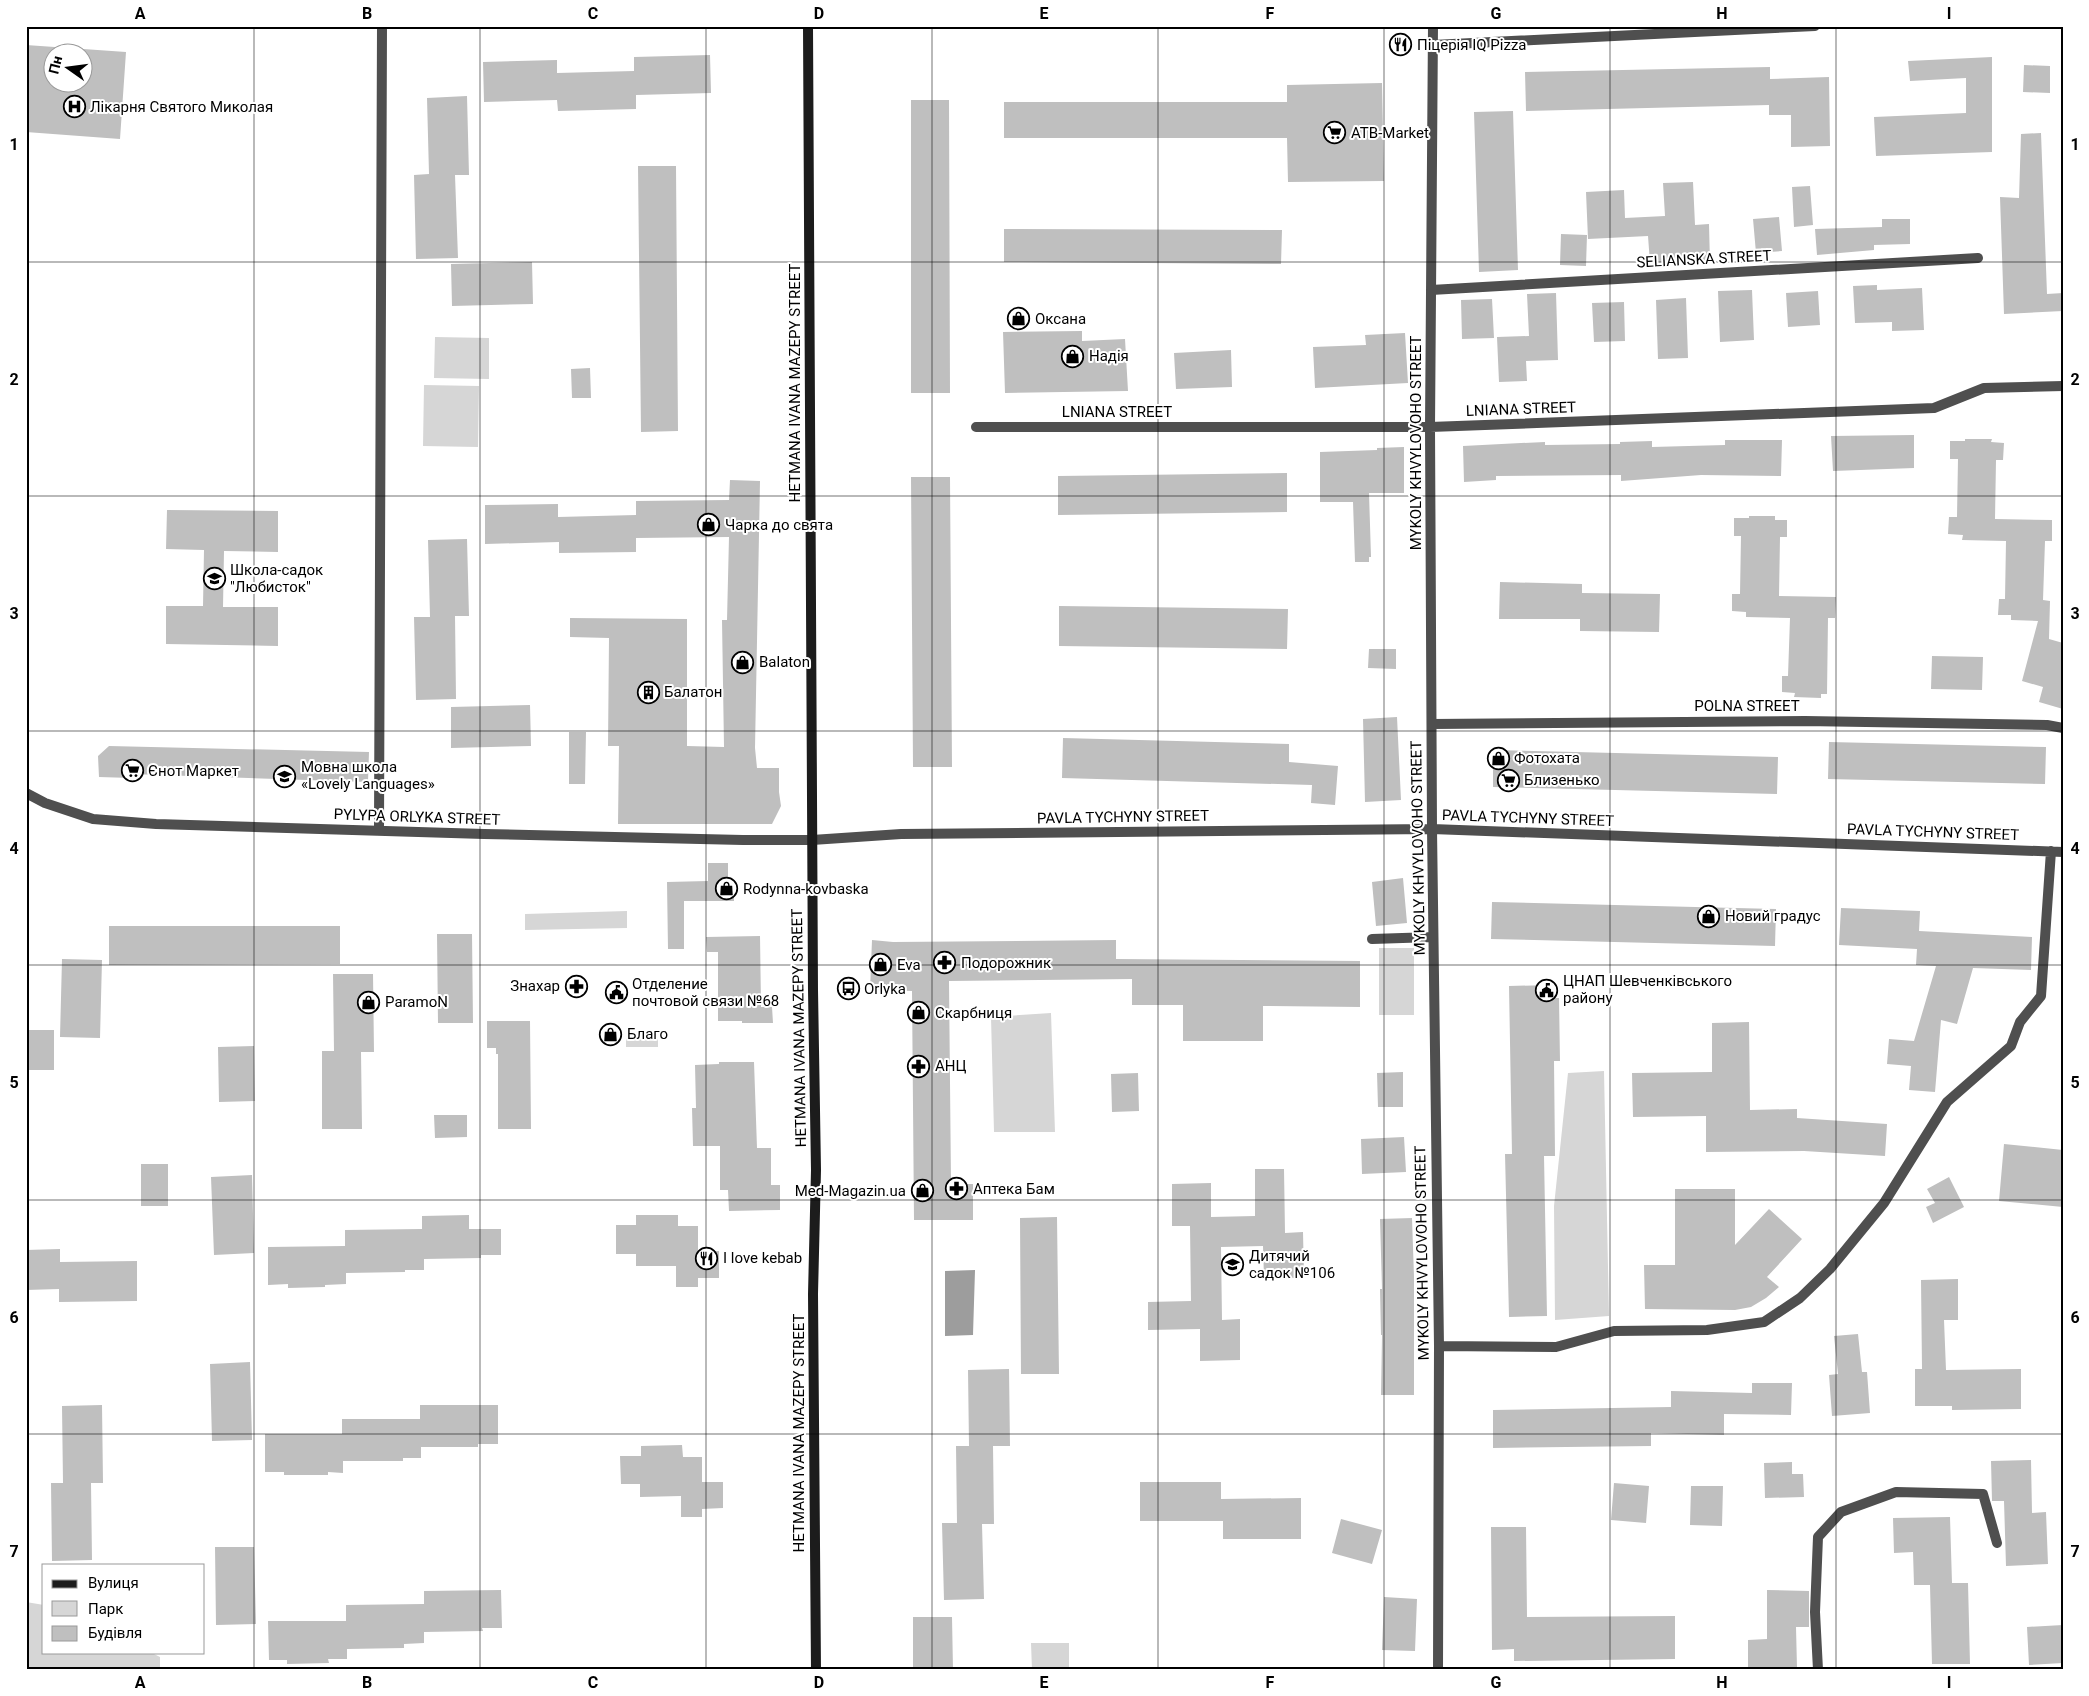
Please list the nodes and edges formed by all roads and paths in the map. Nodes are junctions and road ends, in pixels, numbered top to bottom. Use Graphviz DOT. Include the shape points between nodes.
graph roads {
  1 [pos="382,26"];
  2 [pos="808,26"];
  3 [pos="1433,26"];
  4 [pos="1815,26"];
  5 [pos="1433,45"];
  6 [pos="1978,258"];
  7 [pos="1431,290"];
  8 [pos="2063,386"];
  9 [pos="976,427"];
  10 [pos="1430,427"];
  11 [pos="1432,724"];
  12 [pos="2063,728"];
  13 [pos="26,793"];
  14 [pos="1432,829"];
  15 [pos="379,831"];
  16 [pos="812,840"];
  17 [pos="2051,851"];
  18 [pos="2063,852"];
  19 [pos="1433,937"];
  20 [pos="1372,940"];
  21 [pos="1439,1346"];
  22 [pos="1997,1543"];
  23 [pos="816,1670"];
  24 [pos="1438,1670"];
  25 [pos="1818,1670"];
  1 -- 15 [label="street"];
  2 -- 16 [label="main road, HETMANA IVANA MAZEPY STREET"];
  3 -- 5 [label="street, MYKOLY KHVYLOVOHO STREET"];
  4 -- 5 [label="street"];
  5 -- 7 [label="street, MYKOLY KHVYLOVOHO STREET"];
  6 -- 7 [label="street, SELIANSKA STREET"];
  7 -- 10 [label="street, MYKOLY KHVYLOVOHO STREET"];
  8 -- 10 [label="street, LNIANA STREET" via="1984,388 1934,408"];
  9 -- 10 [label="street, LNIANA STREET"];
  10 -- 11 [label="street, MYKOLY KHVYLOVOHO STREET"];
  11 -- 12 [label="street, POLNA STREET" via="1824,721 2047,725"];
  11 -- 14 [label="street, MYKOLY KHVYLOVOHO STREET"];
  13 -- 15 [label="street, PYLYPA ORLYKA STREET" via="45,803 94,819"];
  14 -- 16 [label="street, PAVLA TYCHYNY STREET" via="901,834"];
  14 -- 17 [label="street, PAVLA TYCHYNY STREET"];
  14 -- 19 [label="street, MYKOLY KHVYLOVOHO STREET"];
  15 -- 16 [label="street, PYLYPA ORLYKA STREET"];
  16 -- 23 [label="main road, HETMANA IVANA MAZEPY STREET"];
  17 -- 18 [label="street, PAVLA TYCHYNY STREET"];
  17 -- 21 [label="street" via="2041,996 2020,1022 2011,1046 1947,1102 1884,1203 1830,1269 1800,1298 1764,1322 1706,1330 1614,1331 1556,1346"];
  19 -- 20 [label="street"];
  19 -- 21 [label="street, MYKOLY KHVYLOVOHO STREET"];
  21 -- 24 [label="street, MYKOLY KHVYLOVOHO STREET"];
  22 -- 25 [label="street" via="1983,1494 1896,1492 1841,1512 1818,1537 1815,1612"];
}
